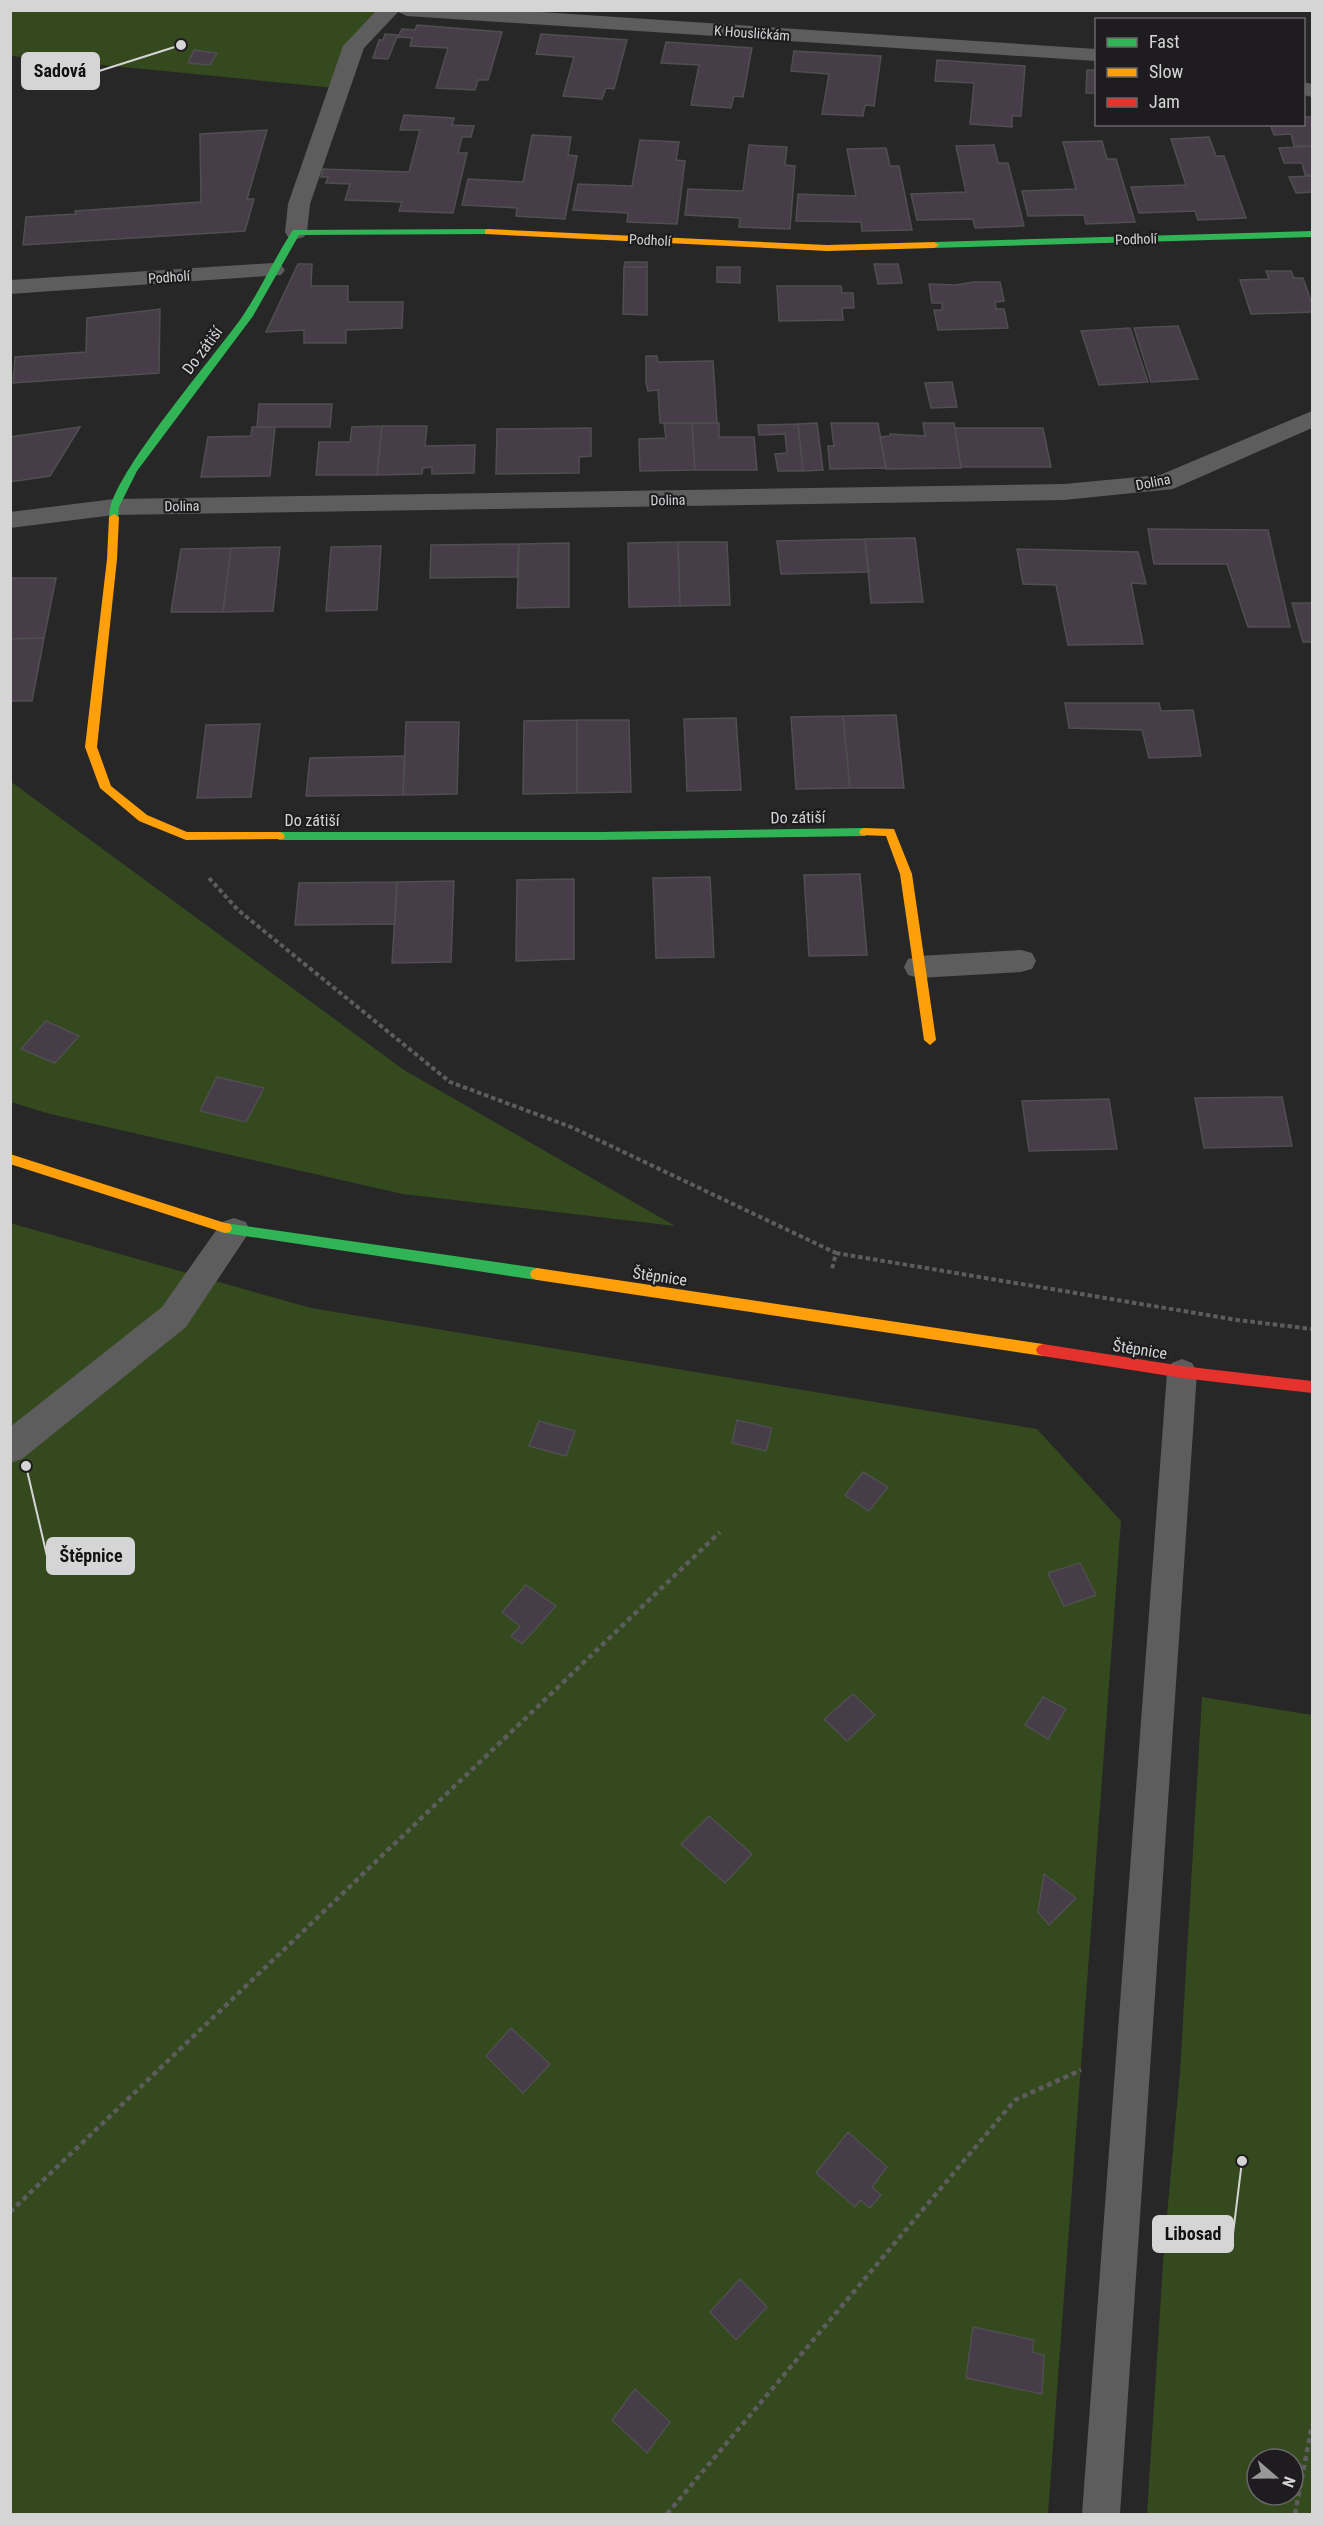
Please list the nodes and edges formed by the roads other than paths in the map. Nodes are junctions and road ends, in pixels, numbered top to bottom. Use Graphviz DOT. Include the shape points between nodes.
graph roads {
  1 [pos="389,10"];
  2 [pos="407,10"];
  3 [pos="1095,55"];
  4 [pos="296,232"];
  5 [pos="1312,234"];
  6 [pos="273,270"];
  7 [pos="10,287"];
  8 [pos="1312,419"];
  9 [pos="114,507"];
  10 [pos="10,520"];
  11 [pos="1021,961"];
  12 [pos="919,967"];
  13 [pos="930,1041"];
  14 [pos="10,1159"];
  15 [pos="234,1232"];
  16 [pos="1182,1372"];
  17 [pos="1312,1387"];
  18 [pos="10,1448"];
  19 [pos="1101,2514"];
  1 -- 4 [label="street" via="354,46 299,204"];
  2 -- 3 [label="street, K Housličkám"];
  4 -- 5 [label="street, Podholí" via="483,232 827,248"];
  4 -- 6 [label="street"];
  6 -- 7 [label="street, Podholí"];
  6 -- 9 [label="street, Do zátiší" via="248,316 132,470"];
  8 -- 9 [label="street, Dolina" via="1164,483 1064,492"];
  9 -- 10 [label="street, Dolina"];
  9 -- 12 [label="street, Do zátiší" via="91,747 106,788 143,818 186,836 890,832 906,874"];
  11 -- 12 [label="street"];
  12 -- 13 [label="street, Do zátiší"];
  14 -- 15 [label="street, Štěpnice"];
  15 -- 16 [label="street, Štěpnice"];
  15 -- 18 [label="street" via="174,1317"];
  16 -- 17 [label="street, Štěpnice"];
  16 -- 19 [label="lane"];
}
